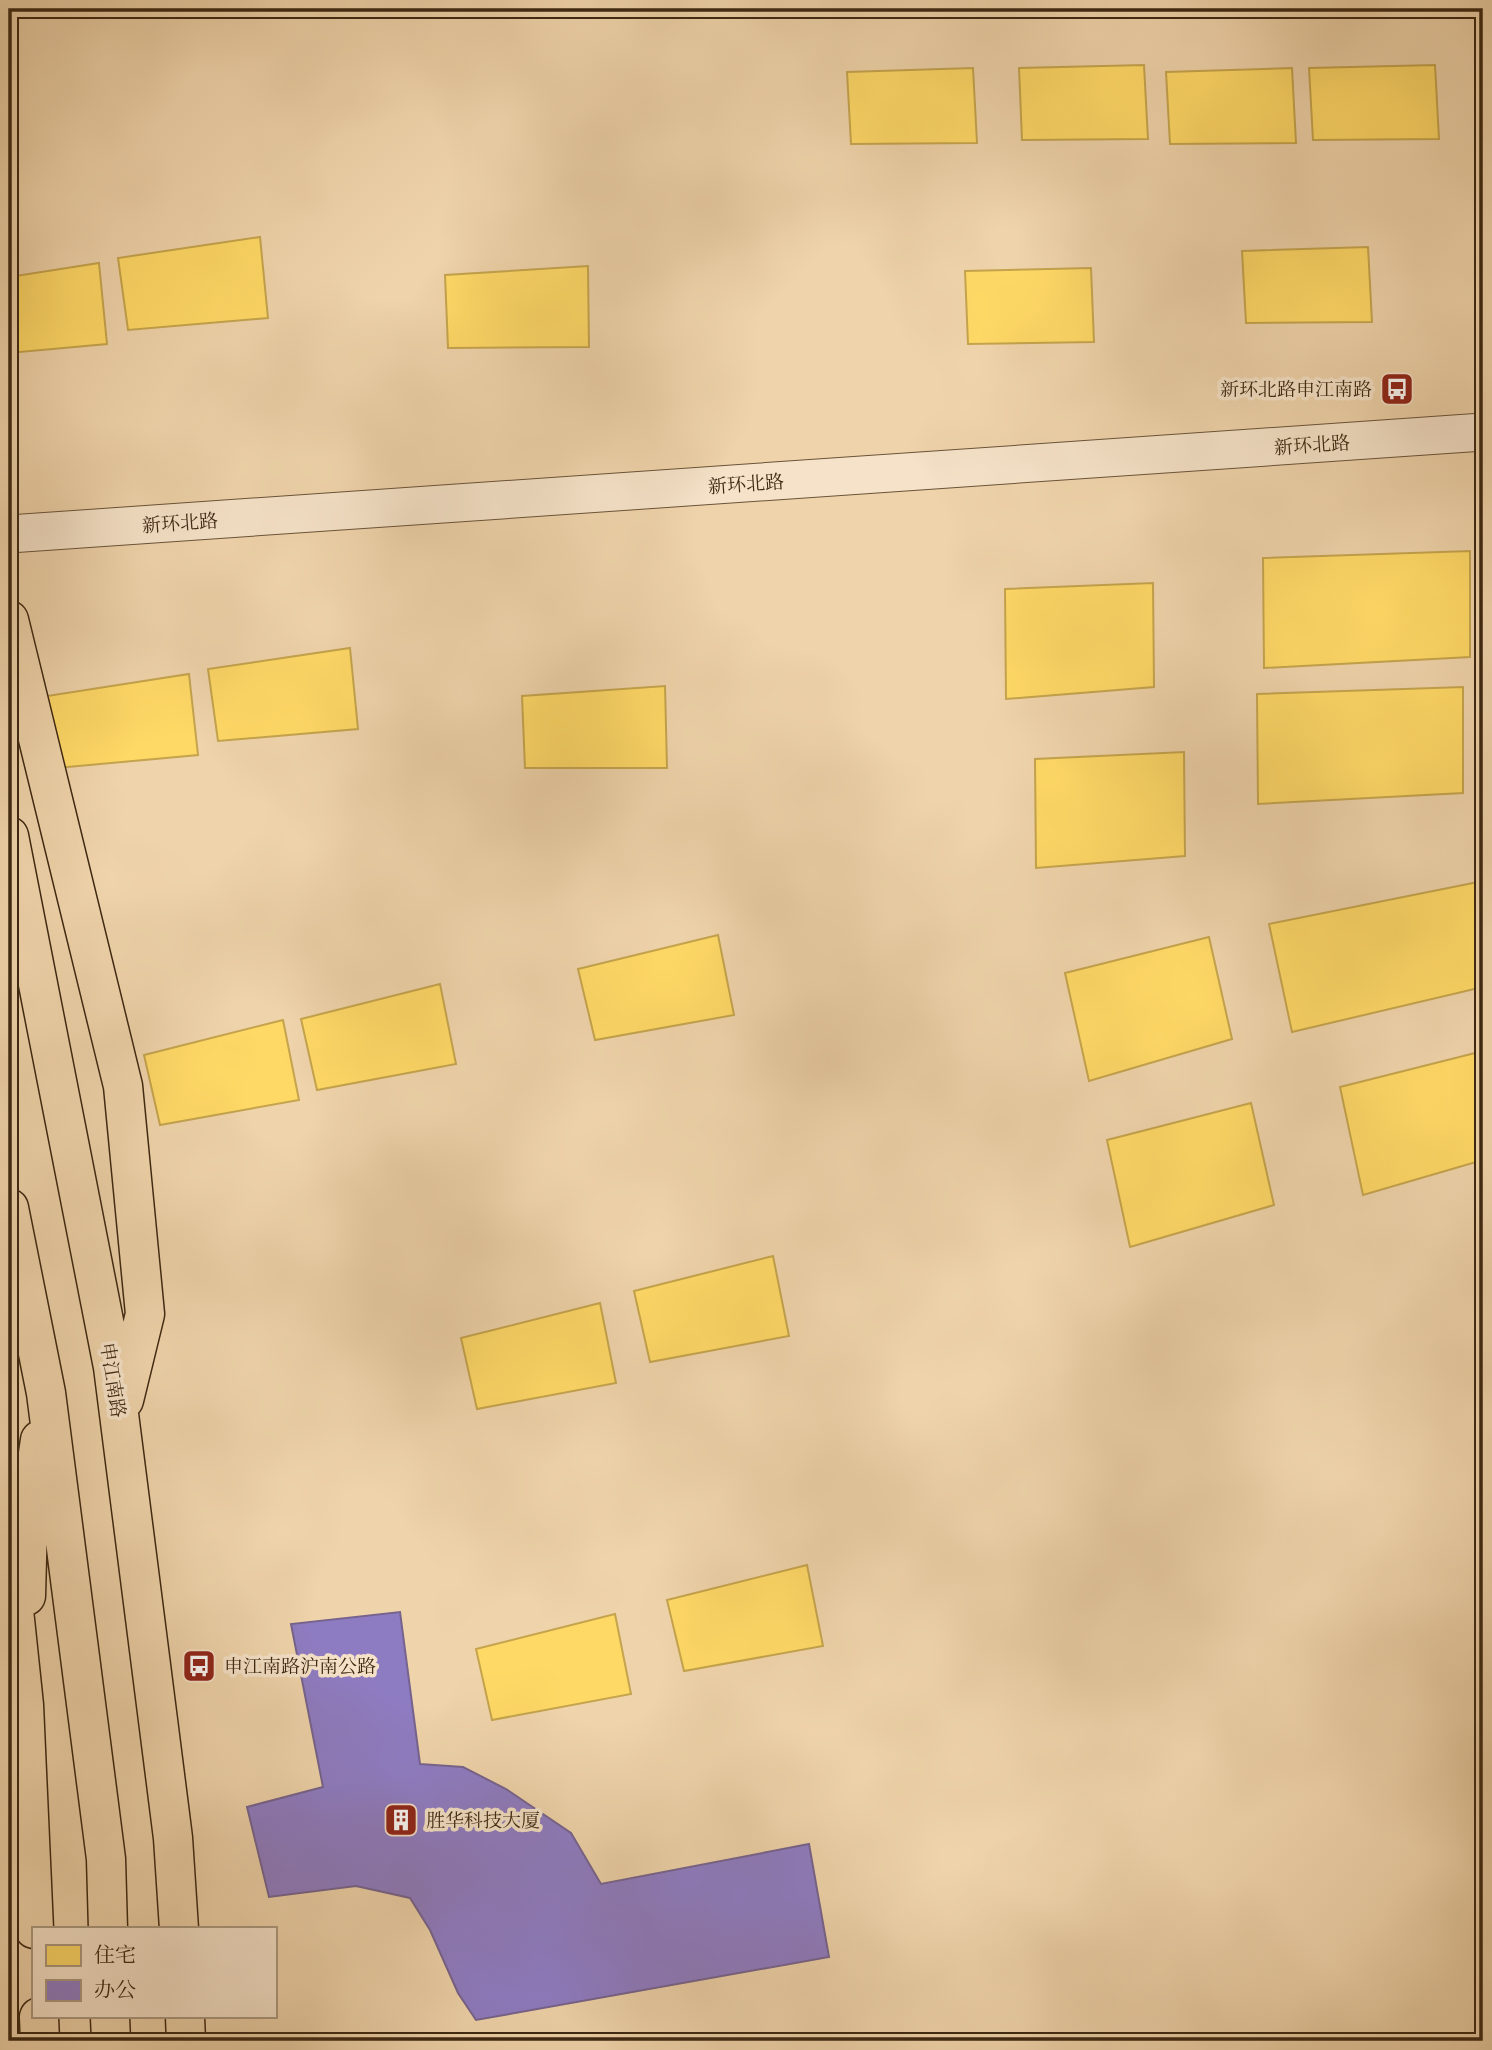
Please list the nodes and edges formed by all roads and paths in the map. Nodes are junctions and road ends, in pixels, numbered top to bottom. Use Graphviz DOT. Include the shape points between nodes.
graph roads {
  1 [pos="1483,432"];
  2 [pos="9,534"];
  3 [pos="9,620"];
  4 [pos="9,836"];
  5 [pos="9,1208"];
  6 [pos="46,1393"];
  7 [pos="119,1419"];
  8 [pos="9,1563"];
  9 [pos="24,1705"];
  10 [pos="34,1927"];
  11 [pos="108,1927"];
  12 [pos="179,1927"];
  13 [pos="39,2018"];
  14 [pos="110,2018"];
  15 [pos="185,2018"];
  16 [pos="40,2041"];
  17 [pos="111,2041"];
  18 [pos="186,2041"];
  1 -- 2 [label="street, 新环北路"];
  3 -- 7 [label="main road" via="122,1086 145,1314"];
  4 -- 7 [label="main road, 申江南路" via="113,1367"];
  5 -- 6 [label="main road"];
  6 -- 9 [label="main road" via="27,1521"];
  6 -- 11 [label="main road" via="106,1859"];
  7 -- 12 [label="main road, 申江南路" via="173,1838"];
  8 -- 9 [label="main road"];
  9 -- 10 [label="main road"];
  13 -- 16 [label="main road"];
  14 -- 17 [label="main road"];
  15 -- 18 [label="main road"];
}
